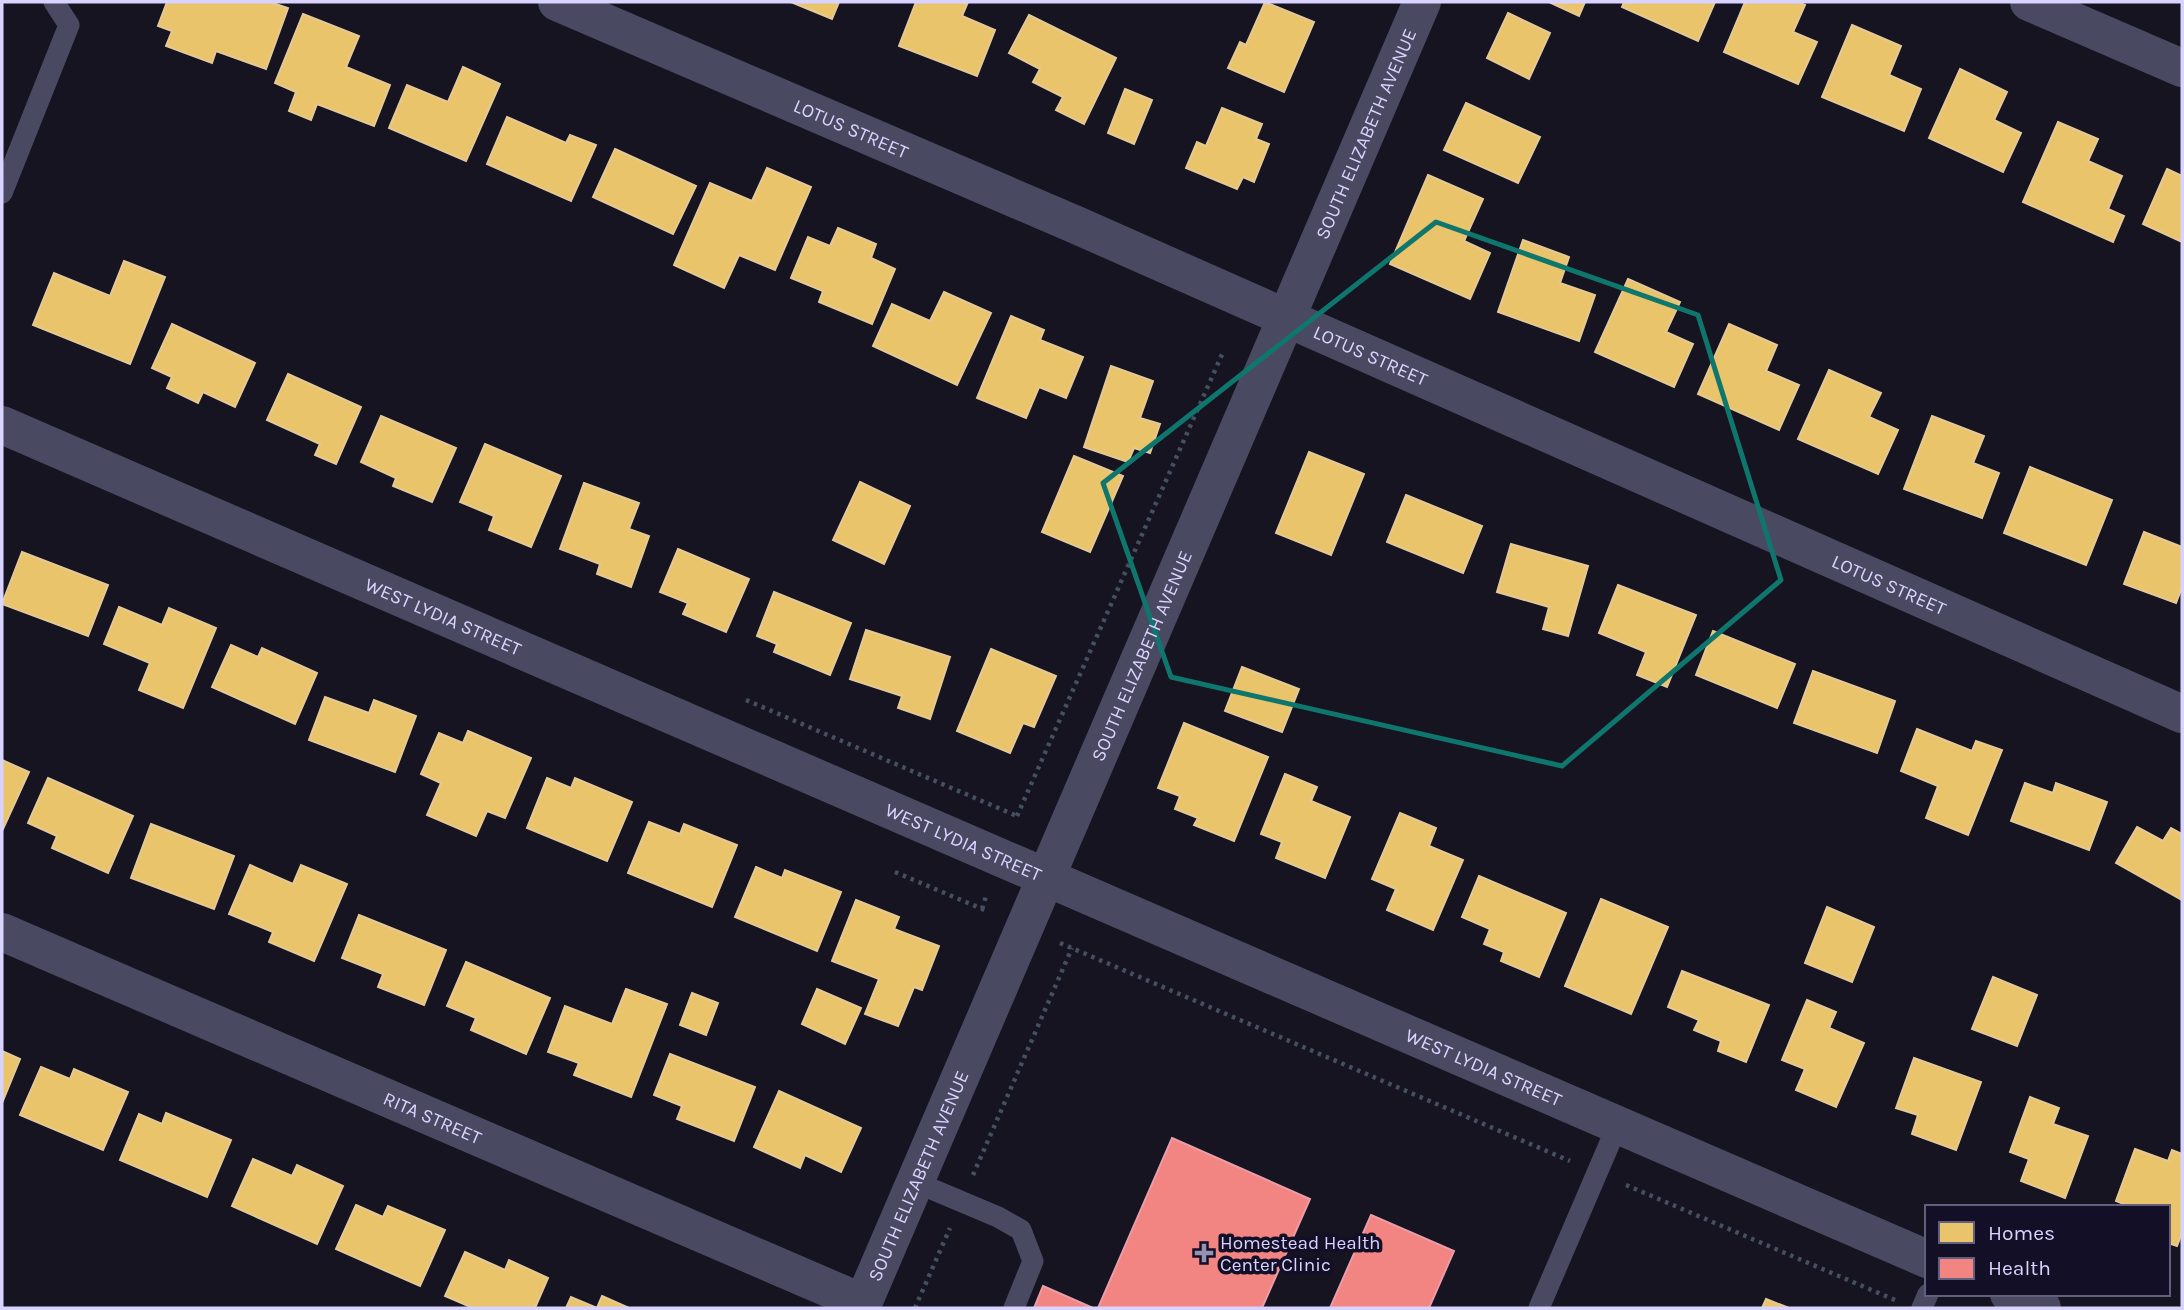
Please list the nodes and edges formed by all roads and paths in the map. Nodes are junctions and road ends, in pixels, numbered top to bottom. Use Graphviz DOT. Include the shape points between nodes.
graph roads {
  1 [pos="54,2"];
  2 [pos="557,2"];
  3 [pos="1422,2"];
  4 [pos="2029,2"];
  5 [pos="2182,68"];
  6 [pos="2,193"];
  7 [pos="1286,318"];
  8 [pos="1224,350"];
  9 [pos="2,425"];
  10 [pos="2182,714"];
  11 [pos="999,856"];
  12 [pos="895,872"];
  13 [pos="1046,877"];
  14 [pos="982,909"];
  15 [pos="1024,927"];
  16 [pos="2,932"];
  17 [pos="1072,948"];
  18 [pos="1618,1125"];
  19 [pos="1597,1173"];
  20 [pos="915,1182"];
  21 [pos="961,1202"];
  22 [pos="1925,1258"];
  23 [pos="2014,1296"];
  24 [pos="1901,1303"];
  25 [pos="862,1306"];
  26 [pos="915,1308"];
  27 [pos="1014,1308"];
  28 [pos="1539,1308"];
  29 [pos="2042,1308"];
  1 -- 6 [label="lane" via="69,24"];
  2 -- 7 [label="street, LOTUS STREET"];
  3 -- 7 [label="street, SOUTH ELIZABETH AVENUE"];
  4 -- 5 [label="street"];
  7 -- 10 [label="street, LOTUS STREET"];
  7 -- 13 [label="street, SOUTH ELIZABETH AVENUE"];
  8 -- 11 [label="path"];
  9 -- 11 [label="street, WEST LYDIA STREET"];
  11 -- 13 [label="street, WEST LYDIA STREET"];
  11 -- 14 [label="path"];
  12 -- 14 [label="path"];
  13 -- 15 [label="street, SOUTH ELIZABETH AVENUE"];
  13 -- 18 [label="street, WEST LYDIA STREET"];
  14 -- 15 [label="path"];
  15 -- 17 [label="path"];
  15 -- 20 [label="street, SOUTH ELIZABETH AVENUE"];
  16 -- 25 [label="street, RITA STREET"];
  17 -- 19 [label="path"];
  17 -- 21 [label="path"];
  18 -- 19 [label="lane"];
  18 -- 22 [label="street, WEST LYDIA STREET"];
  19 -- 24 [label="path"];
  19 -- 28 [label="lane"];
  20 -- 21 [label="lane"];
  20 -- 25 [label="street, SOUTH ELIZABETH AVENUE"];
  21 -- 26 [label="path"];
  21 -- 27 [label="lane" via="1021,1230 1033,1261"];
  23 -- 29 [label="street"];
}
